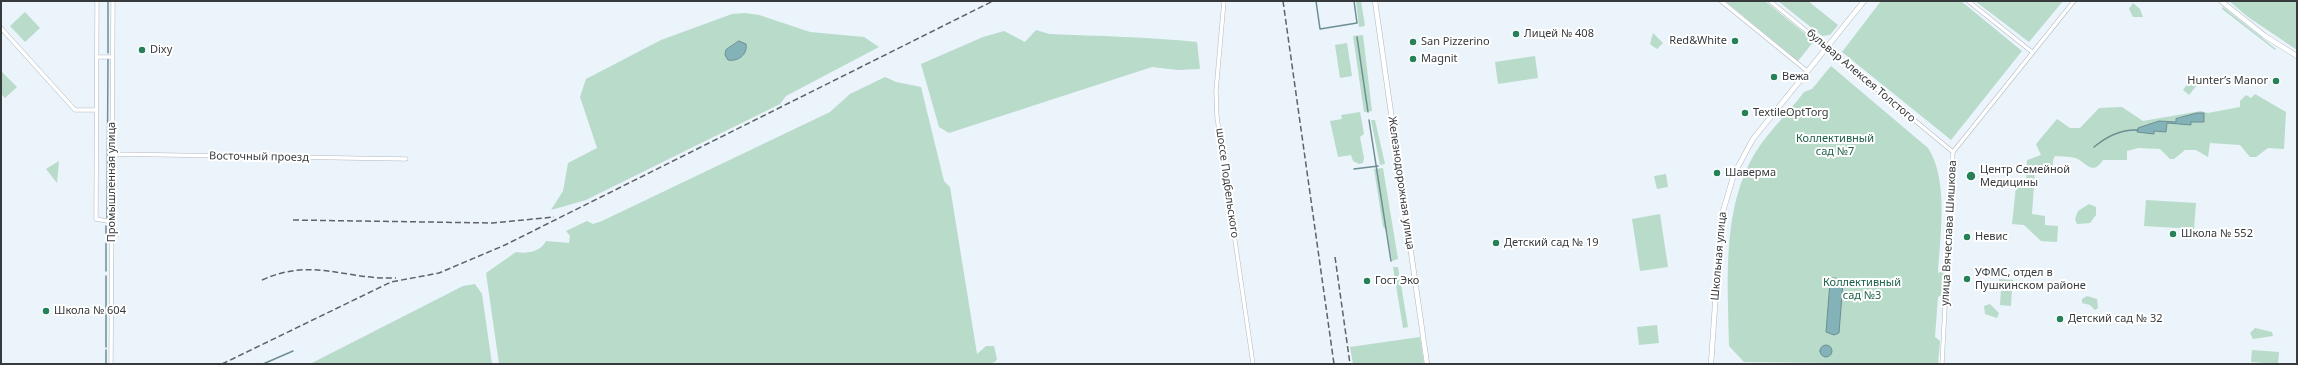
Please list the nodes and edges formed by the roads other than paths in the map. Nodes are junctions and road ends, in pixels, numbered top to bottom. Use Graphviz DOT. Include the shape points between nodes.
graph roads {
  1 [pos="97,1"];
  2 [pos="113,1"];
  3 [pos="1224,1"];
  4 [pos="1375,1"];
  5 [pos="1721,1"];
  6 [pos="1770,1"];
  7 [pos="1864,1"];
  8 [pos="1968,1"];
  9 [pos="2074,1"];
  10 [pos="2221,1"];
  11 [pos="1,29"];
  12 [pos="1827,47"];
  13 [pos="2032,52"];
  14 [pos="2297,56"];
  15 [pos="97,57"];
  16 [pos="112,57"];
  17 [pos="1807,71"];
  18 [pos="96,110"];
  19 [pos="1953,152"];
  20 [pos="112,154"];
  21 [pos="406,159"];
  22 [pos="112,222"];
  23 [pos="111,364"];
  24 [pos="1253,364"];
  25 [pos="1427,364"];
  26 [pos="1711,364"];
  27 [pos="1942,364"];
  1 -- 15 [label="street"];
  2 -- 16 [label="street, Промышленная улица"];
  3 -- 24 [label="street, шоссе Подбельского" via="1216,91 1217,117"];
  4 -- 25 [label="street, Железнодорожная улица"];
  5 -- 17 [label="street"];
  6 -- 12 [label="street, бульвар Алексея Толстого"];
  7 -- 12 [label="street, Школьная улица"];
  8 -- 13 [label="street"];
  9 -- 13 [label="street, улица Вячеслава Шишкова"];
  10 -- 14 [label="street" via="2264,36"];
  11 -- 18 [label="street" via="75,110"];
  12 -- 17 [label="street, Школьная улица"];
  12 -- 19 [label="street, бульвар Алексея Толстого"];
  13 -- 19 [label="street, улица Вячеслава Шишкова"];
  15 -- 16 [label="street"];
  15 -- 18 [label="street"];
  16 -- 20 [label="street, Промышленная улица"];
  17 -- 26 [label="street, Школьная улица" via="1753,139 1727,192 1719,237"];
  18 -- 22 [label="street" via="96,219"];
  19 -- 27 [label="street, улица Вячеслава Шишкова"];
  20 -- 21 [label="street, Восточный проезд"];
  20 -- 22 [label="street, Промышленная улица"];
  22 -- 23 [label="street, Промышленная улица"];
}
